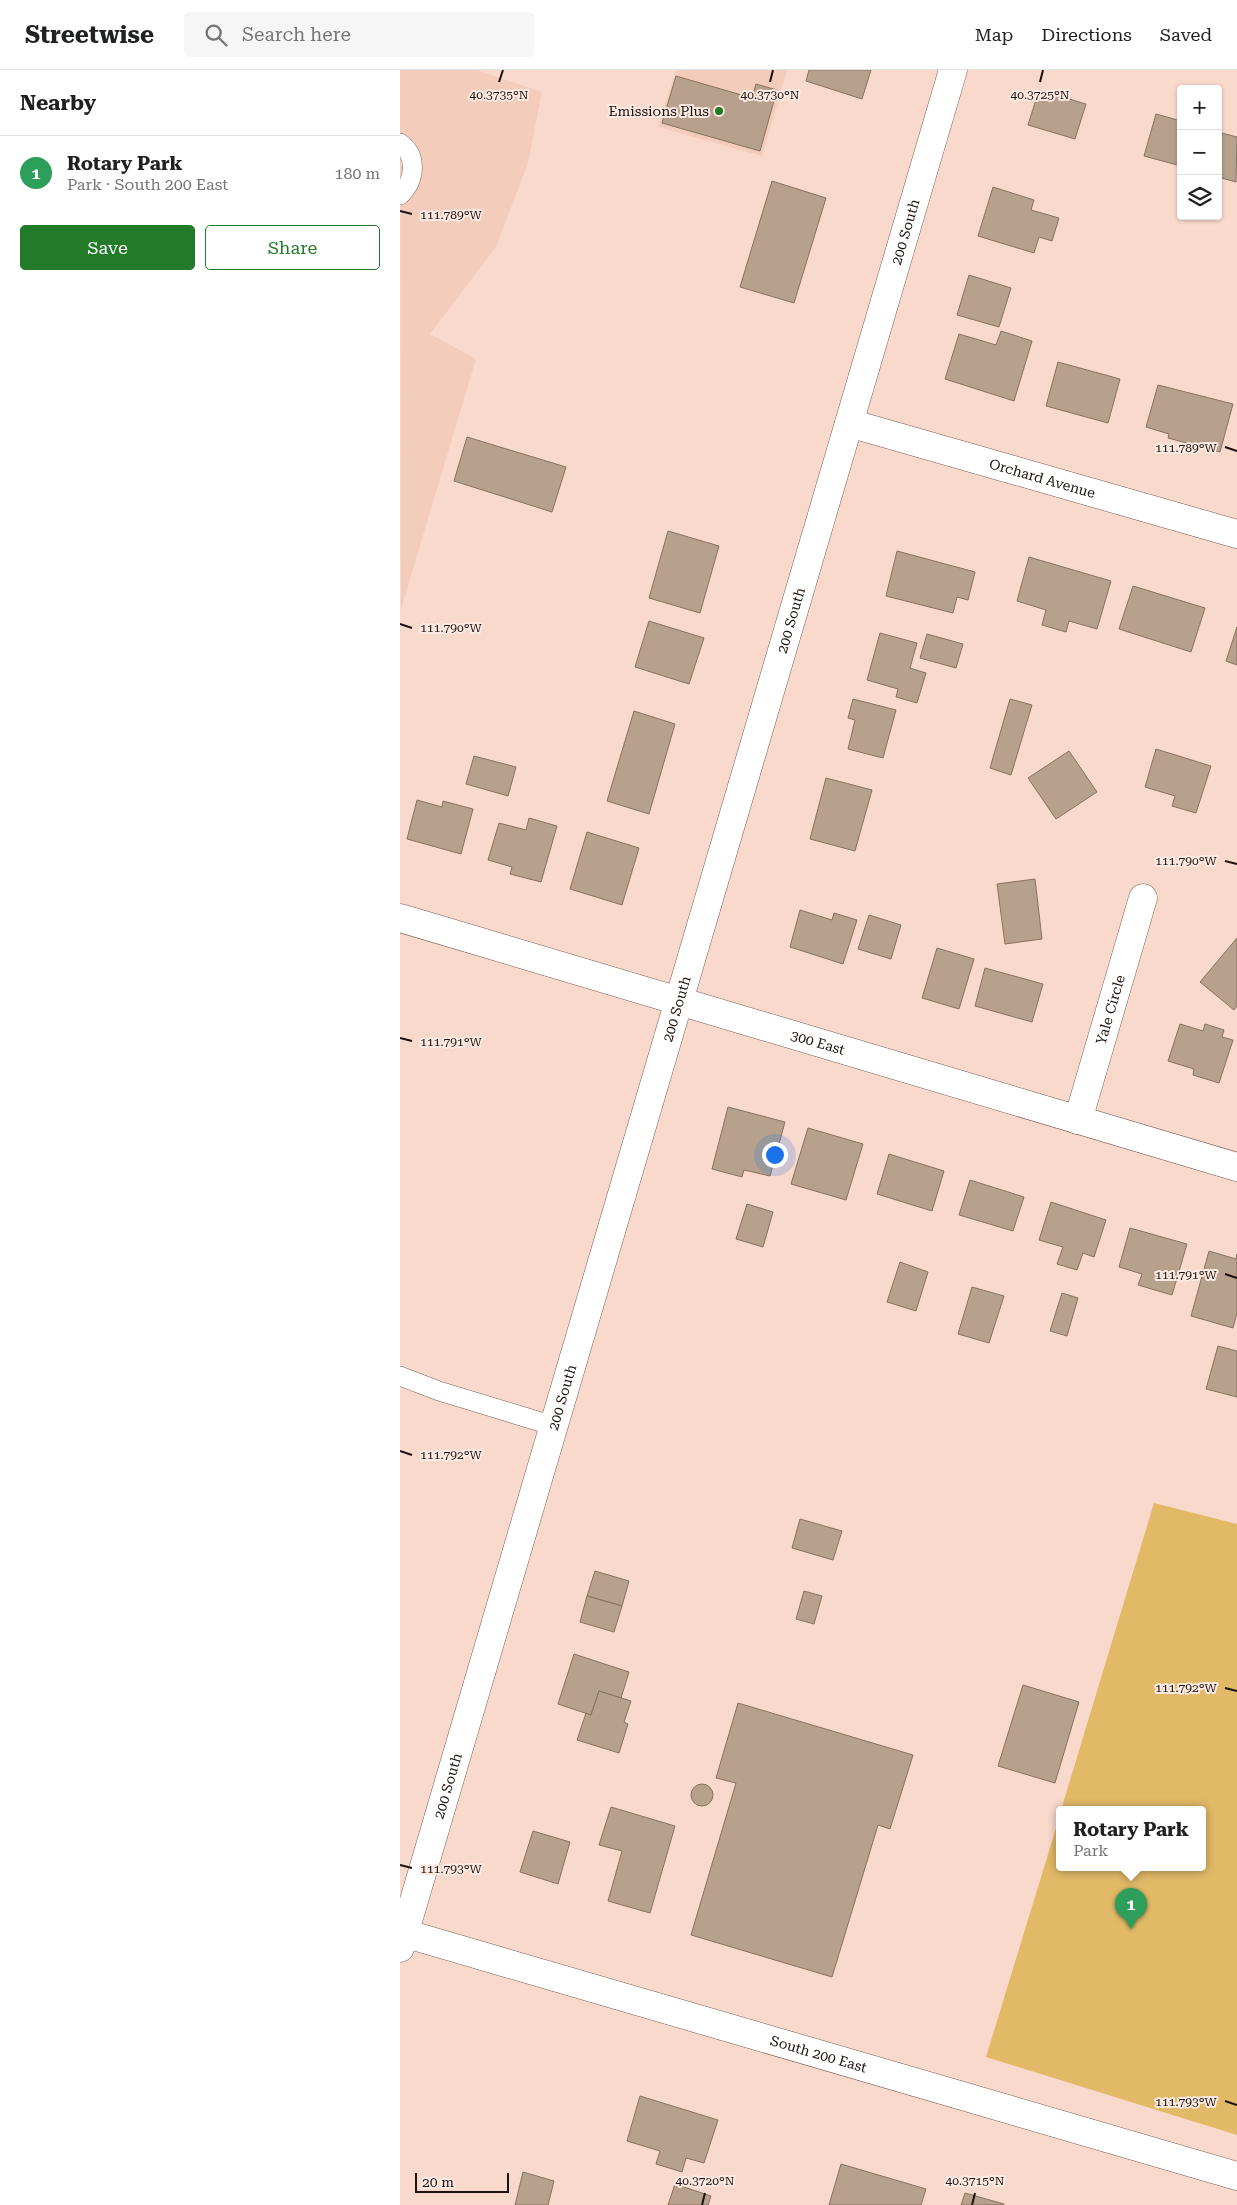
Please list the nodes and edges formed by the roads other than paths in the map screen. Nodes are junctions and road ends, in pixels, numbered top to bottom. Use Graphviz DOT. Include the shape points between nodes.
graph roads {
  1 [pos="953,70"];
  2 [pos="400,143"];
  3 [pos="400,194"];
  4 [pos="849,424"];
  5 [pos="1237,534"];
  6 [pos="1143,898"];
  7 [pos="400,918"];
  8 [pos="679,1000"];
  9 [pos="1078,1120"];
  10 [pos="1237,1167"];
  11 [pos="400,1376"];
  12 [pos="554,1426"];
  13 [pos="401,1938"];
  14 [pos="1237,2176"];
  1 -- 4 [label="street, 200 South"];
  2 -- 3 [label="lane" via="412,159 413,170 407,188"];
  4 -- 5 [label="street, Orchard Avenue"];
  4 -- 8 [label="street, 200 South"];
  6 -- 9 [label="street, Yale Circle"];
  7 -- 8 [label="street, 300 East"];
  8 -- 9 [label="street, 300 East"];
  8 -- 12 [label="street, 200 South"];
  9 -- 10 [label="street, 300 East"];
  11 -- 12 [label="lane"];
  12 -- 13 [label="street, 200 South"];
  13 -- 14 [label="street, South 200 East"];
}
